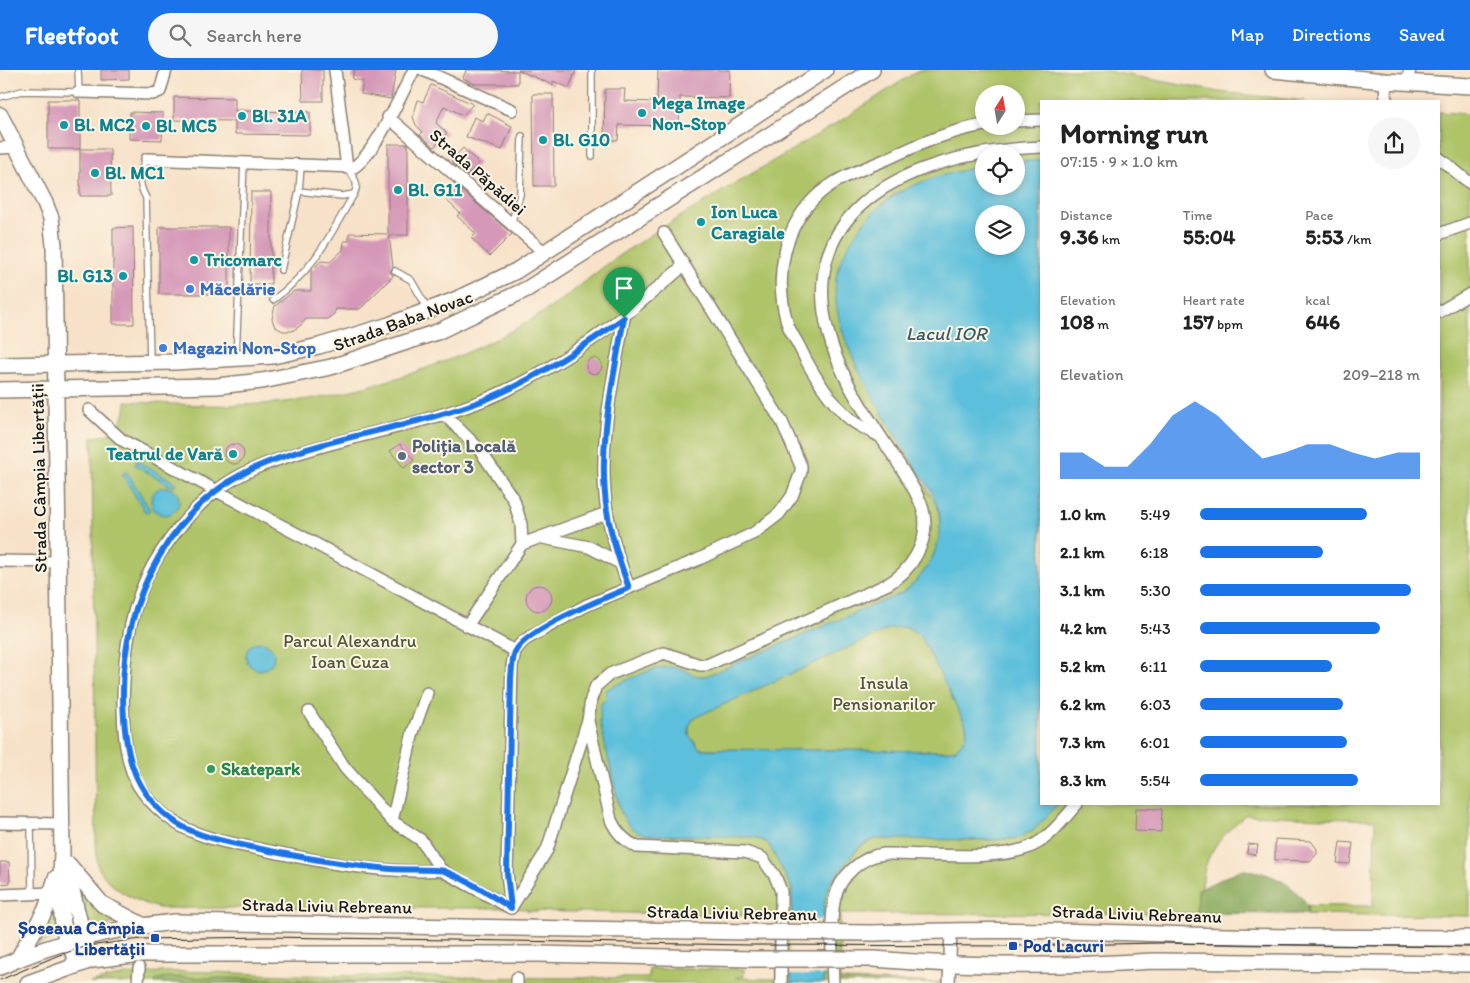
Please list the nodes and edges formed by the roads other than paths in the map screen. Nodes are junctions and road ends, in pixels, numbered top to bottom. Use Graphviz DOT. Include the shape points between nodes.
graph roads {
  1 [pos="78,70"];
  2 [pos="166,70"];
  3 [pos="335,70"];
  4 [pos="414,70"];
  5 [pos="423,70"];
  6 [pos="592,70"];
  7 [pos="825,70"];
  8 [pos="1273,70"];
  9 [pos="871,71"];
  10 [pos="1300,71"];
  11 [pos="1408,76"];
  12 [pos="1385,81"];
  13 [pos="1470,86"];
  14 [pos="79,92"];
  15 [pos="0,96"];
  16 [pos="1386,100"];
  17 [pos="512,110"];
  18 [pos="0,115"];
  19 [pos="388,117"];
  20 [pos="1040,120"];
  21 [pos="1025,121"];
  22 [pos="975,127"];
  23 [pos="522,136"];
  24 [pos="17,147"];
  25 [pos="1040,147"];
  26 [pos="0,148"];
  27 [pos="592,156"];
  28 [pos="147,159"];
  29 [pos="1440,159"];
  30 [pos="244,162"];
  31 [pos="301,166"];
  32 [pos="347,168"];
  33 [pos="1470,183"];
  34 [pos="299,192"];
  35 [pos="354,194"];
  36 [pos="1470,223"];
  37 [pos="511,224"];
  38 [pos="664,233"];
  39 [pos="1440,234"];
  40 [pos="545,253"];
  41 [pos="683,266"];
  42 [pos="281,270"];
  43 [pos="395,271"];
  44 [pos="1470,294"];
  45 [pos="273,300"];
  46 [pos="429,311"];
  47 [pos="1440,311"];
  48 [pos="624,318"];
  49 [pos="236,360"];
  50 [pos="150,363"];
  51 [pos="56,365"];
  52 [pos="0,366"];
  53 [pos="0,390"];
  54 [pos="57,390"];
  55 [pos="89,410"];
  56 [pos="444,414"];
  57 [pos="882,437"];
  58 [pos="216,491"];
  59 [pos="607,512"];
  60 [pos="543,538"];
  61 [pos="522,544"];
  62 [pos="0,561"];
  63 [pos="59,562"];
  64 [pos="620,563"];
  65 [pos="629,588"];
  66 [pos="467,626"];
  67 [pos="516,651"];
  68 [pos="428,693"];
  69 [pos="309,712"];
  70 [pos="588,722"];
  71 [pos="1076,805"];
  72 [pos="392,821"];
  73 [pos="0,823"];
  74 [pos="31,824"];
  75 [pos="62,824"];
  76 [pos="62,853"];
  77 [pos="441,870"];
  78 [pos="52,893"];
  79 [pos="32,894"];
  80 [pos="0,895"];
  81 [pos="511,908"];
  82 [pos="142,925"];
  83 [pos="951,931"];
  84 [pos="84,936"];
  85 [pos="1470,938"];
  86 [pos="67,940"];
  87 [pos="18,959"];
  88 [pos="81,961"];
  89 [pos="950,963"];
  90 [pos="1470,964"];
  91 [pos="0,967"];
  92 [pos="139,968"];
  93 [pos="28,983"];
  94 [pos="138,983"];
  95 [pos="781,983"];
  96 [pos="833,983"];
  97 [pos="949,983"];
  1 -- 14 [label="lane"];
  2 -- 14 [label="street" via="160,91 154,94"];
  3 -- 32 [label="street"];
  4 -- 19 [label="street"];
  5 -- 17 [label="street"];
  6 -- 27 [label="lane"];
  7 -- 40 [label="main road, Strada Baba Novac"];
  8 -- 10 [label="main road"];
  9 -- 54 [label="main road, Strada Baba Novac" via="527,289 436,332 331,367 262,381 217,386"];
  10 -- 12 [label="main road"];
  11 -- 12 [label="main road"];
  11 -- 13 [label="main road"];
  12 -- 16 [label="street"];
  14 -- 15 [label="lane" via="22,91"];
  18 -- 24 [label="main road, Strada Câmpia Libertății"];
  19 -- 32 [label="street" via="359,163"];
  19 -- 37 [label="street, Strada Păpădiei"];
  20 -- 21 [label="street"];
  22 -- 57 [label="street" via="929,139 828,187 803,212 784,251 782,287 787,323 804,356 818,379 852,420"];
  23 -- 37 [label="lane" via="520,195"];
  24 -- 26 [label="street"];
  24 -- 51 [label="main road, Strada Câmpia Libertății" via="51,218 55,258"];
  25 -- 57 [label="street" via="980,152 897,180 876,192 857,209 829,248 822,278 826,322 847,380"];
  28 -- 30 [label="street"];
  28 -- 50 [label="lane" via="141,166 140,187 146,198"];
  29 -- 33 [label="street"];
  30 -- 31 [label="street"];
  30 -- 49 [label="lane"];
  31 -- 32 [label="street"];
  31 -- 34 [label="lane"];
  32 -- 35 [label="lane" via="357,181"];
  34 -- 35 [label="lane"];
  34 -- 42 [label="lane"];
  35 -- 45 [label="lane" via="315,260 290,288"];
  36 -- 39 [label="street"];
  37 -- 40 [label="street, Strada Păpădiei"];
  38 -- 41 [label="street"];
  40 -- 46 [label="main road, Strada Baba Novac" via="487,286"];
  41 -- 48 [label="street"];
  41 -- 65 [label="street" via="782,422 801,472 792,496 779,514 754,533"];
  43 -- 46 [label="lane" via="411,280"];
  44 -- 47 [label="street"];
  46 -- 49 [label="main road, Strada Baba Novac" via="319,346"];
  48 -- 56 [label="street" via="552,366 490,398"];
  48 -- 59 [label="street" via="606,421 604,483"];
  49 -- 50 [label="main road, Strada Baba Novac"];
  50 -- 51 [label="main road, Strada Baba Novac"];
  51 -- 52 [label="main road, Strada Baba Novac"];
  51 -- 54 [label="main road, Strada Câmpia Libertății"];
  53 -- 54 [label="main road, Strada Baba Novac"];
  54 -- 63 [label="main road, Strada Câmpia Libertății"];
  55 -- 58 [label="street" via="122,440"];
  56 -- 58 [label="street" via="327,444 265,464"];
  56 -- 61 [label="street" via="479,449 514,500 521,524"];
  57 -- 70 [label="street" via="918,496 925,517 921,544 901,576 707,665 664,653 610,674 592,692"];
  58 -- 66 [label="street"];
  58 -- 77 [label="street" via="179,527 160,553 133,615 125,650 123,693 128,752 139,785 157,807 181,826 227,842 300,857 382,868"];
  59 -- 60 [label="street"];
  59 -- 64 [label="street"];
  60 -- 61 [label="street"];
  60 -- 64 [label="street" via="589,547"];
  61 -- 66 [label="street"];
  62 -- 63 [label="street"];
  63 -- 75 [label="main road, Strada Câmpia Libertății"];
  64 -- 65 [label="street"];
  65 -- 67 [label="street" via="578,610 523,641"];
  66 -- 67 [label="street"];
  67 -- 81 [label="street" via="512,671 507,873"];
  68 -- 72 [label="street" via="414,732"];
  69 -- 72 [label="street" via="345,768"];
  70 -- 81 [label="street" via="547,850"];
  70 -- 95 [label="street" via="610,820 625,840 642,848 751,852 770,867 781,891"];
  71 -- 96 [label="street" via="1044,840 1018,851 884,854 861,861 841,884 834,900"];
  72 -- 77 [label="street" via="421,840"];
  73 -- 74 [label="street"];
  74 -- 75 [label="street"];
  74 -- 79 [label="lane"];
  75 -- 76 [label="main road, Strada Câmpia Libertății"];
  76 -- 78 [label="main road"];
  76 -- 82 [label="main road" via="102,904"];
  76 -- 84 [label="main road, Strada Câmpia Libertății"];
  76 -- 86 [label="main road, Strada Câmpia Libertății" via="61,905"];
  77 -- 81 [label="street"];
  78 -- 79 [label="street"];
  78 -- 87 [label="main road" via="38,927"];
  79 -- 80 [label="street"];
  82 -- 83 [label="main road, Strada Liviu Rebreanu, bridge" via="175,922 752,932"];
  82 -- 84 [label="main road, Strada Liviu Rebreanu"];
  83 -- 85 [label="main road, Strada Liviu Rebreanu" via="1079,930 1190,935"];
  83 -- 89 [label="street"];
  84 -- 86 [label="main road, Strada Liviu Rebreanu"];
  84 -- 88 [label="main road, Strada Câmpia Libertății"];
  86 -- 87 [label="main road, Strada Liviu Rebreanu"];
  86 -- 88 [label="main road"];
  87 -- 91 [label="main road, Strada Liviu Rebreanu"];
  88 -- 89 [label="main road, bridge" via="141,954 538,954"];
  88 -- 93 [label="main road"];
  89 -- 90 [label="main road"];
  89 -- 97 [label="street"];
  92 -- 94 [label="street"];
}
